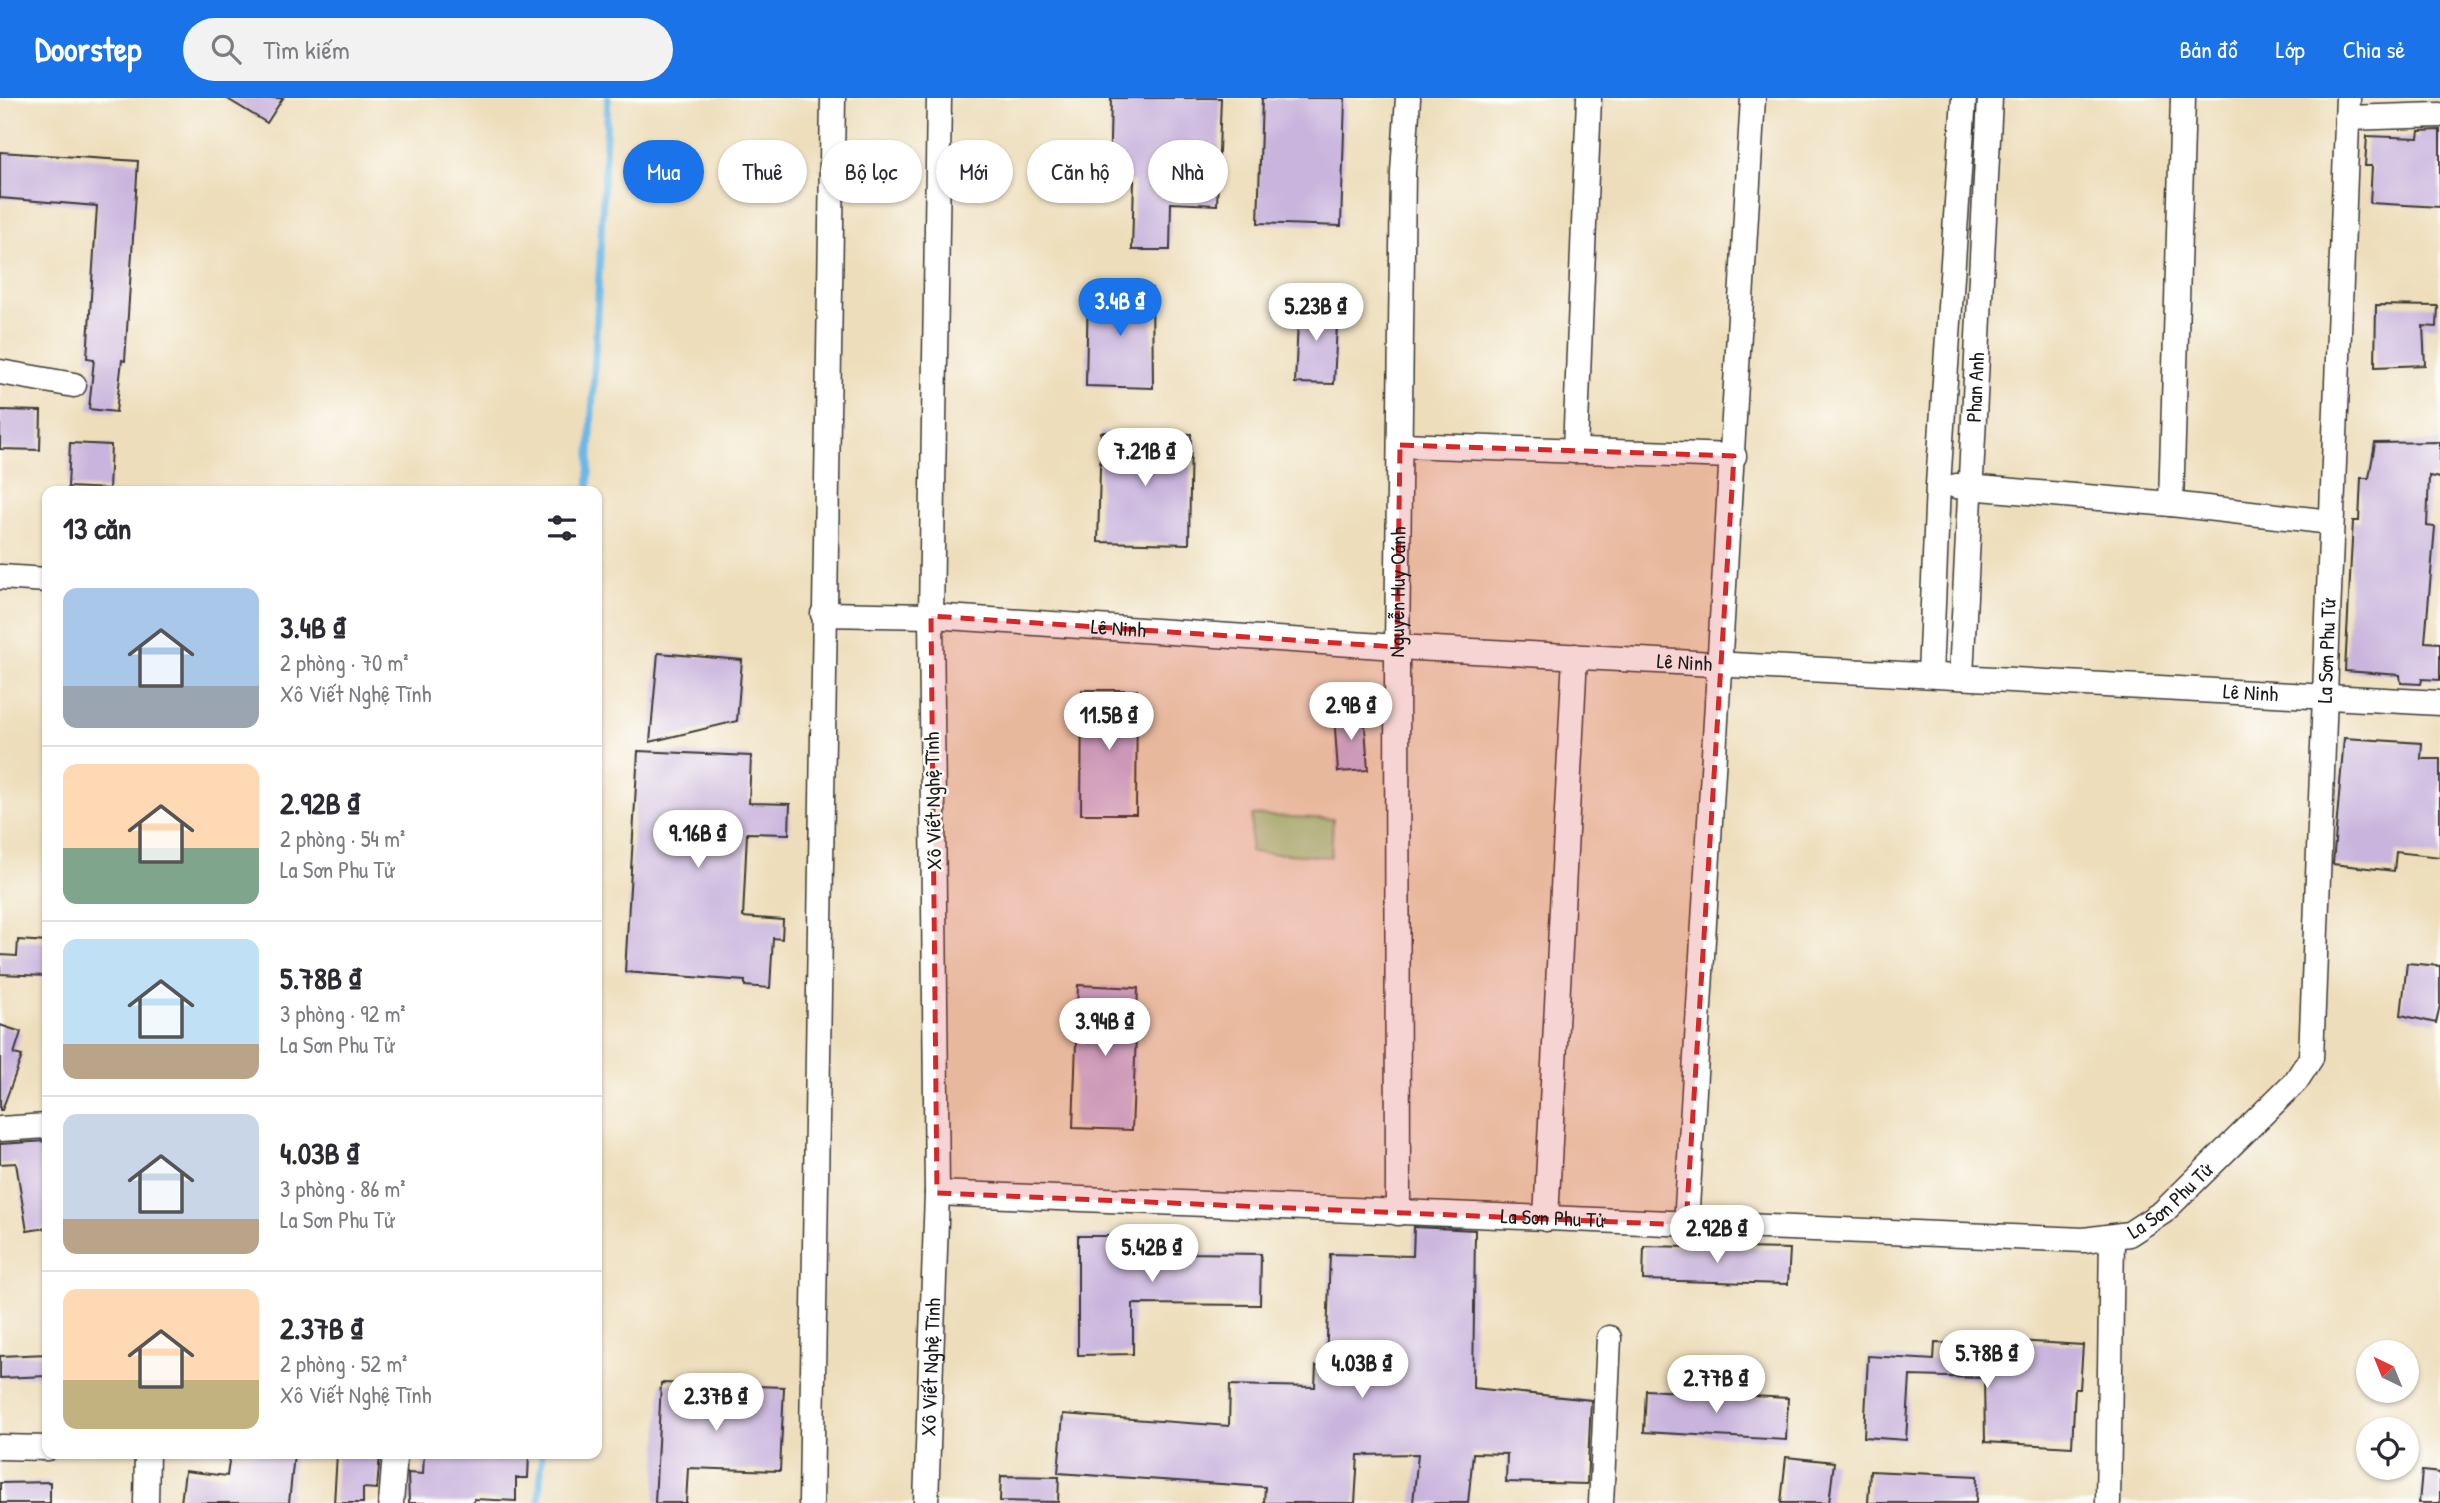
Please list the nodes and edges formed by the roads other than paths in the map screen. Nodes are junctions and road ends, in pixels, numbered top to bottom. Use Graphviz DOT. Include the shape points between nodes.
graph roads {
  1 [pos="833,98"];
  2 [pos="939,98"];
  3 [pos="1408,98"];
  4 [pos="1589,98"];
  5 [pos="1753,98"];
  6 [pos="1964,98"];
  7 [pos="1990,98"];
  8 [pos="2183,98"];
  9 [pos="2347,108"];
  10 [pos="2440,115"];
  11 [pos="0,372"];
  12 [pos="74,385"];
  13 [pos="1400,445"];
  14 [pos="1575,451"];
  15 [pos="1734,456"];
  16 [pos="1938,485"];
  17 [pos="1971,487"];
  18 [pos="2171,503"];
  19 [pos="2331,522"];
  20 [pos="0,577"];
  21 [pos="42,580"];
  22 [pos="823,614"];
  23 [pos="931,616"];
  24 [pos="1397,647"];
  25 [pos="1574,656"];
  26 [pos="1719,664"];
  27 [pos="1930,675"];
  28 [pos="1961,677"];
  29 [pos="2324,695"];
  30 [pos="2440,703"];
  31 [pos="42,1126"];
  32 [pos="0,1129"];
  33 [pos="937,1193"];
  34 [pos="1398,1213"];
  35 [pos="1546,1219"];
  36 [pos="1686,1225"];
  37 [pos="2112,1237"];
  38 [pos="1609,1338"];
  39 [pos="0,1447"];
  40 [pos="42,1448"];
  41 [pos="147,1459"];
  42 [pos="395,1459"];
  43 [pos="146,1503"];
  44 [pos="391,1503"];
  45 [pos="811,1503"];
  46 [pos="926,1503"];
  47 [pos="1601,1503"];
  48 [pos="2108,1503"];
  1 -- 22 [label="street"];
  2 -- 23 [label="street, Xô Viết Nghệ Tĩnh"];
  3 -- 13 [label="street, Nguyễn Huy Oánh"];
  4 -- 14 [label="street"];
  5 -- 15 [label="street"];
  6 -- 16 [label="street, Phan Anh"];
  7 -- 17 [label="street, Phan Anh"];
  8 -- 18 [label="street"];
  9 -- 10 [label="street"];
  9 -- 19 [label="street, La Sơn Phu Tử"];
  11 -- 12 [label="street"];
  13 -- 14 [label="street"];
  13 -- 24 [label="street, Nguyễn Huy Oánh"];
  14 -- 15 [label="street"];
  15 -- 26 [label="street"];
  16 -- 17 [label="street"];
  16 -- 27 [label="street, Phan Anh"];
  17 -- 18 [label="street"];
  17 -- 28 [label="street, Phan Anh"];
  18 -- 19 [label="street"];
  19 -- 29 [label="street, La Sơn Phu Tử"];
  20 -- 21 [label="street"];
  22 -- 23 [label="street, Lê Ninh"];
  22 -- 45 [label="street"];
  23 -- 24 [label="street, Lê Ninh"];
  23 -- 33 [label="street, Xô Viết Nghệ Tĩnh"];
  24 -- 25 [label="street, Lê Ninh"];
  24 -- 34 [label="street, Nguyễn Huy Oánh"];
  25 -- 26 [label="street, Lê Ninh"];
  25 -- 35 [label="street"];
  26 -- 27 [label="street, Lê Ninh"];
  26 -- 36 [label="street"];
  27 -- 28 [label="street, Lê Ninh"];
  28 -- 29 [label="street, Lê Ninh"];
  29 -- 30 [label="street, Lê Ninh"];
  29 -- 37 [label="street, La Sơn Phu Tử" via="2311,1058 2296,1081 2163,1212 2129,1234"];
  31 -- 32 [label="street"];
  33 -- 34 [label="street, La Sơn Phu Tử"];
  33 -- 46 [label="street, Xô Viết Nghệ Tĩnh"];
  34 -- 35 [label="street, La Sơn Phu Tử"];
  35 -- 36 [label="street, La Sơn Phu Tử"];
  36 -- 37 [label="street, La Sơn Phu Tử" via="2084,1240"];
  37 -- 48 [label="street"];
  38 -- 47 [label="street"];
  39 -- 40 [label="street"];
  41 -- 43 [label="street"];
  42 -- 44 [label="street"];
}
